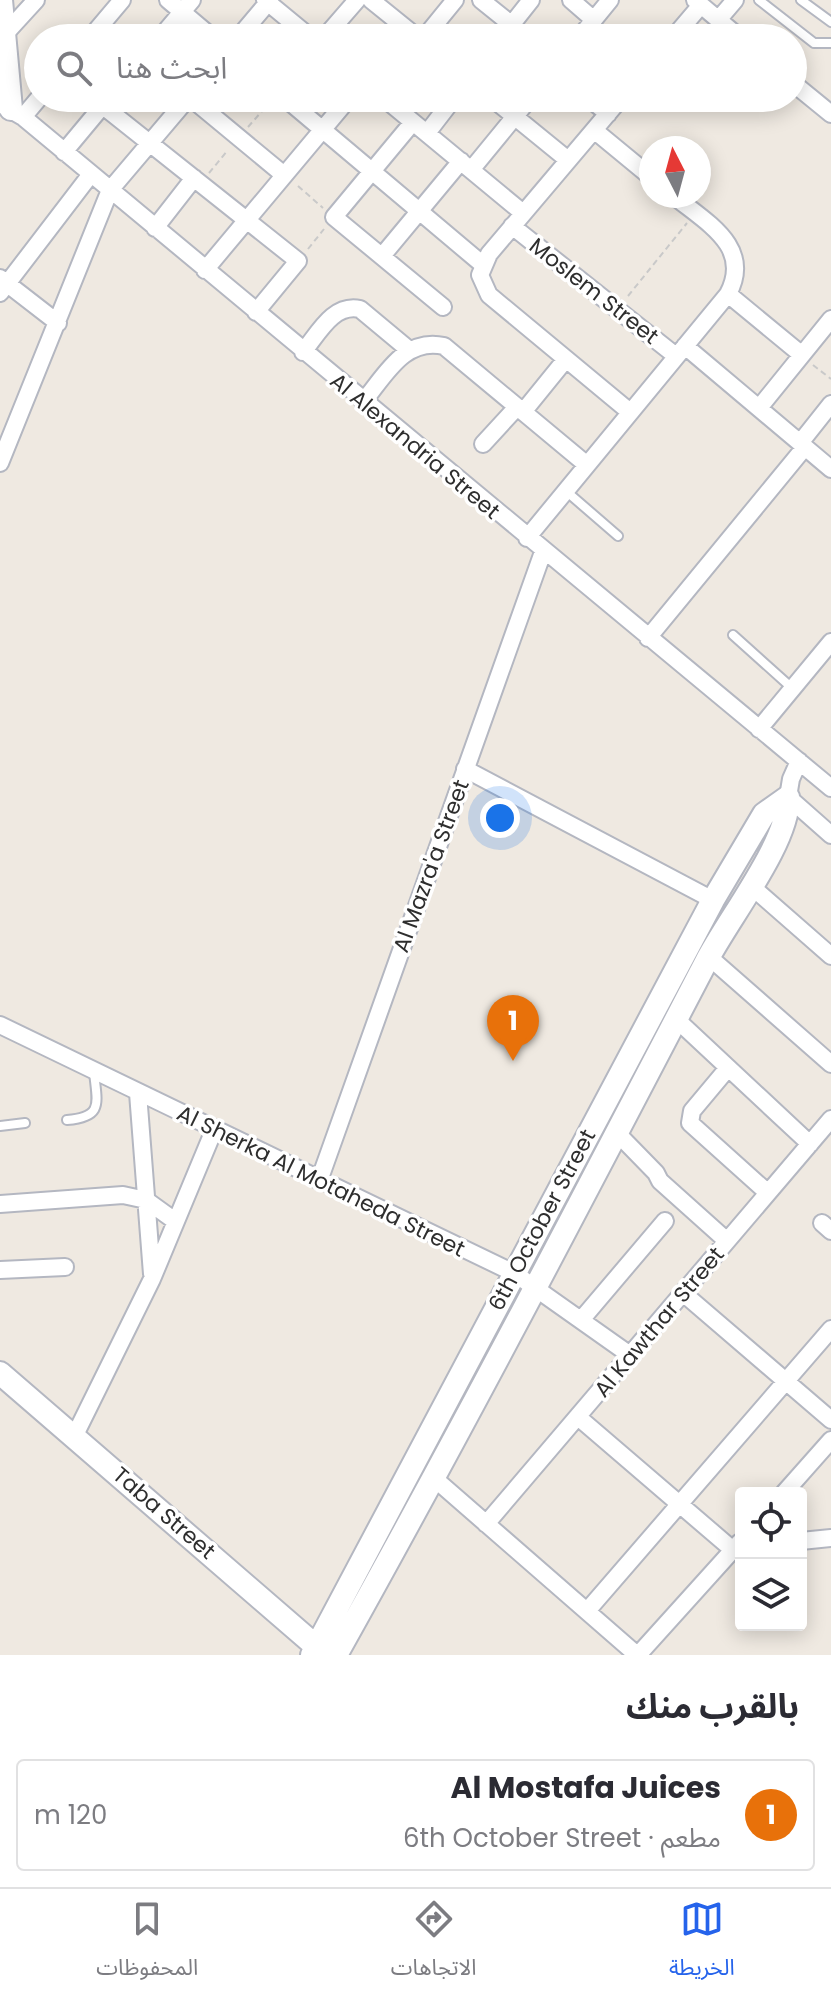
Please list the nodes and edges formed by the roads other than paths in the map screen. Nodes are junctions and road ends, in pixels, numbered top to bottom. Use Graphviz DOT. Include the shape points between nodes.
graph roads {
  1 [pos="1,0"];
  2 [pos="36,0"];
  3 [pos="122,0"];
  4 [pos="168,0"];
  5 [pos="357,0"];
  6 [pos="372,0"];
  7 [pos="455,0"];
  8 [pos="481,0"];
  9 [pos="531,0"];
  10 [pos="571,0"];
  11 [pos="610,0"];
  12 [pos="735,0"];
  13 [pos="759,0"];
  14 [pos="801,0"];
  15 [pos="268,1"];
  16 [pos="698,2"];
  17 [pos="187,6"];
  18 [pos="594,20"];
  19 [pos="718,20"];
  20 [pos="831,22"];
  21 [pos="102,24"];
  22 [pos="172,24"];
  23 [pos="202,24"];
  24 [pos="249,24"];
  25 [pos="295,24"];
  26 [pos="336,24"];
  27 [pos="403,24"];
  28 [pos="434,24"];
  29 [pos="501,24"];
  30 [pos="515,24"];
  31 [pos="591,24"];
  32 [pos="683,24"];
  33 [pos="723,24"];
  34 [pos="790,24"];
  35 [pos="4,35"];
  36 [pos="807,38"];
  37 [pos="831,43"];
  38 [pos="807,94"];
  39 [pos="12,110"];
  40 [pos="98,112"];
  41 [pos="117,112"];
  42 [pos="178,112"];
  43 [pos="207,112"];
  44 [pos="301,112"];
  45 [pos="337,112"];
  46 [pos="401,112"];
  47 [pos="443,112"];
  48 [pos="509,112"];
  49 [pos="515,112"];
  50 [pos="518,112"];
  51 [pos="606,112"];
  52 [pos="608,114"];
  53 [pos="831,114"];
  54 [pos="514,116"];
  55 [pos="413,122"];
  56 [pos="322,130"];
  57 [pos="594,130"];
  58 [pos="427,133"];
  59 [pos="150,143"];
  60 [pos="64,152"];
  61 [pos="568,160"];
  62 [pos="466,165"];
  63 [pos="639,167"];
  64 [pos="372,171"];
  65 [pos="91,174"];
  66 [pos="284,175"];
  67 [pos="194,178"];
  68 [pos="110,190"];
  69 [pos="689,208"];
  70 [pos="420,211"];
  71 [pos="247,220"];
  72 [pos="518,220"];
  73 [pos="155,228"];
  74 [pos="382,256"];
  75 [pos="482,264"];
  76 [pos="205,270"];
  77 [pos="2,285"];
  78 [pos="728,294"];
  79 [pos="443,307"];
  80 [pos="256,312"];
  81 [pos="831,319"];
  82 [pos="58,323"];
  83 [pos="408,349"];
  84 [pos="680,351"];
  85 [pos="303,352"];
  86 [pos="802,355"];
  87 [pos="566,359"];
  88 [pos="363,402"];
  89 [pos="831,404"];
  90 [pos="759,408"];
  91 [pos="520,409"];
  92 [pos="630,412"];
  93 [pos="483,444"];
  94 [pos="802,445"];
  95 [pos="0,461"];
  96 [pos="587,465"];
  97 [pos="831,469"];
  98 [pos="566,491"];
  99 [pos="618,536"];
  100 [pos="527,538"];
  101 [pos="543,552"];
  102 [pos="733,635"];
  103 [pos="648,638"];
  104 [pos="831,642"];
  105 [pos="793,689"];
  106 [pos="759,729"];
  107 [pos="799,761"];
  108 [pos="465,769"];
  109 [pos="831,788"];
  110 [pos="788,797"];
  111 [pos="831,835"];
  112 [pos="750,885"];
  113 [pos="713,900"];
  114 [pos="708,956"];
  115 [pos="831,956"];
  116 [pos="676,1019"];
  117 [pos="0,1025"];
  118 [pos="831,1064"];
  119 [pos="728,1068"];
  120 [pos="94,1071"];
  121 [pos="138,1093"];
  122 [pos="831,1119"];
  123 [pos="67,1120"];
  124 [pos="25,1123"];
  125 [pos="0,1126"];
  126 [pos="214,1130"];
  127 [pos="617,1133"];
  128 [pos="810,1144"];
  129 [pos="319,1181"];
  130 [pos="768,1193"];
  131 [pos="146,1200"];
  132 [pos="0,1204"];
  133 [pos="175,1221"];
  134 [pos="665,1221"];
  135 [pos="727,1241"];
  136 [pos="65,1267"];
  137 [pos="0,1270"];
  138 [pos="514,1273"];
  139 [pos="152,1279"];
  140 [pos="536,1288"];
  141 [pos="683,1293"];
  142 [pos="581,1320"];
  143 [pos="831,1329"];
  144 [pos="630,1355"];
  145 [pos="0,1373"];
  146 [pos="786,1381"];
  147 [pos="0,1389"];
  148 [pos="578,1417"];
  149 [pos="831,1420"];
  150 [pos="75,1435"];
  151 [pos="829,1445"];
  152 [pos="435,1479"];
  153 [pos="790,1487"];
  154 [pos="679,1504"];
  155 [pos="486,1524"];
  156 [pos="831,1538"];
  157 [pos="807,1540"];
  158 [pos="735,1545"];
  159 [pos="735,1550"];
  160 [pos="587,1611"];
  161 [pos="319,1653"];
  162 [pos="637,1655"];
  1 -- 35 [label="street"];
  2 -- 35 [label="street"];
  3 -- 21 [label="street"];
  4 -- 17 [label="street"];
  5 -- 26 [label="street"];
  6 -- 27 [label="street"];
  7 -- 28 [label="street"];
  8 -- 29 [label="street"];
  9 -- 30 [label="street"];
  10 -- 18 [label="street"];
  11 -- 18 [label="street"];
  12 -- 19 [label="street"];
  13 -- 34 [label="lane"];
  14 -- 20 [label="lane"];
  15 -- 24 [label="street"];
  15 -- 25 [label="street"];
  16 -- 19 [label="street"];
  16 -- 32 [label="street"];
  17 -- 22 [label="street"];
  17 -- 23 [label="street"];
  18 -- 31 [label="street"];
  19 -- 33 [label="street"];
  35 -- 39 [label="street"];
  36 -- 37 [label="lane"];
  38 -- 53 [label="street"];
  39 -- 60 [label="street, Al Alexandria Street"];
  40 -- 60 [label="street"];
  41 -- 59 [label="street"];
  42 -- 59 [label="street"];
  43 -- 66 [label="street"];
  44 -- 56 [label="street"];
  45 -- 56 [label="street"];
  46 -- 55 [label="street, Moslem Street"];
  47 -- 58 [label="street"];
  48 -- 54 [label="street"];
  49 -- 54 [label="street"];
  50 -- 54 [label="street"];
  51 -- 52 [label="street"];
  52 -- 57 [label="street"];
  54 -- 61 [label="street"];
  54 -- 62 [label="street"];
  55 -- 58 [label="street, Moslem Street"];
  55 -- 64 [label="street"];
  56 -- 64 [label="street"];
  56 -- 66 [label="street"];
  57 -- 61 [label="street"];
  57 -- 63 [label="street"];
  58 -- 62 [label="street, Moslem Street"];
  59 -- 67 [label="street"];
  59 -- 68 [label="street"];
  60 -- 65 [label="street, Al Alexandria Street"];
  61 -- 72 [label="street"];
  62 -- 70 [label="street"];
  62 -- 72 [label="street, Moslem Street"];
  64 -- 70 [label="street"];
  64 -- 74 [label="street" via="334,217"];
  65 -- 68 [label="street, Al Alexandria Street"];
  65 -- 77 [label="street"];
  66 -- 71 [label="street"];
  67 -- 71 [label="street"];
  67 -- 73 [label="street"];
  68 -- 73 [label="street, Al Alexandria Street"];
  68 -- 82 [label="street"];
  69 -- 78 [label="street" via="727,239 734,252 735,281"];
  70 -- 74 [label="street"];
  70 -- 75 [label="street"];
  71 -- 76 [label="street"];
  71 -- 80 [label="street" via="298,261"];
  72 -- 75 [label="street"];
  72 -- 84 [label="street, Moslem Street" via="617,310"];
  73 -- 76 [label="street, Al Alexandria Street"];
  74 -- 79 [label="street"];
  75 -- 87 [label="street" via="482,285 489,295"];
  76 -- 80 [label="street, Al Alexandria Street"];
  77 -- 82 [label="street"];
  78 -- 84 [label="street"];
  78 -- 86 [label="street"];
  80 -- 85 [label="street, Al Alexandria Street"];
  81 -- 86 [label="street"];
  82 -- 95 [label="street"];
  83 -- 85 [label="street" via="351,307 335,314"];
  83 -- 88 [label="street"];
  83 -- 91 [label="street" via="444,346"];
  84 -- 90 [label="street, Moslem Street"];
  84 -- 92 [label="street"];
  85 -- 88 [label="street, Al Alexandria Street"];
  86 -- 90 [label="street"];
  87 -- 91 [label="street"];
  87 -- 92 [label="street"];
  88 -- 100 [label="street, Al Alexandria Street"];
  89 -- 94 [label="street"];
  90 -- 94 [label="street, Moslem Street"];
  91 -- 93 [label="street"];
  91 -- 96 [label="street"];
  92 -- 96 [label="street"];
  94 -- 97 [label="street, Moslem Street"];
  94 -- 103 [label="street"];
  96 -- 98 [label="street"];
  98 -- 99 [label="lane"];
  98 -- 100 [label="street"];
  100 -- 101 [label="street, Al Alexandria Street"];
  101 -- 103 [label="street, Al Alexandria Street"];
  101 -- 108 [label="street, Al Mazra'a Street"];
  102 -- 105 [label="lane"];
  103 -- 106 [label="street, Al Alexandria Street"];
  104 -- 105 [label="street"];
  105 -- 106 [label="street"];
  106 -- 107 [label="street, Al Alexandria Street"];
  107 -- 109 [label="street, Al Alexandria Street"];
  107 -- 110 [label="street, 6th October Street"];
  108 -- 113 [label="street"];
  108 -- 129 [label="street, Al Mazra'a Street"];
  110 -- 111 [label="street"];
  110 -- 112 [label="street, 6th October Street" via="786,825"];
  110 -- 113 [label="street, 6th October Street" via="764,814"];
  112 -- 114 [label="street, 6th October Street"];
  112 -- 115 [label="street"];
  113 -- 138 [label="street, 6th October Street"];
  114 -- 116 [label="street, 6th October Street"];
  114 -- 118 [label="street"];
  116 -- 119 [label="street"];
  116 -- 127 [label="street, 6th October Street"];
  117 -- 120 [label="street, Al Sherka Al Motaheda Street"];
  119 -- 128 [label="street"];
  119 -- 130 [label="street" via="692,1111 690,1123"];
  120 -- 121 [label="street, Al Sherka Al Motaheda Street"];
  120 -- 123 [label="lane" via="96,1107 87,1118"];
  121 -- 126 [label="street, Al Sherka Al Motaheda Street"];
  121 -- 131 [label="street"];
  122 -- 128 [label="street, Al Kawthar Street"];
  124 -- 125 [label="lane"];
  126 -- 129 [label="street, Al Sherka Al Motaheda Street"];
  126 -- 133 [label="street"];
  127 -- 135 [label="street" via="660,1181"];
  127 -- 140 [label="street, 6th October Street"];
  128 -- 130 [label="street, Al Kawthar Street"];
  129 -- 138 [label="street, Al Sherka Al Motaheda Street"];
  130 -- 135 [label="street, Al Kawthar Street"];
  131 -- 132 [label="street" via="123,1195"];
  131 -- 133 [label="street"];
  131 -- 139 [label="street"];
  133 -- 139 [label="street"];
  134 -- 142 [label="street"];
  135 -- 141 [label="street, Al Kawthar Street"];
  136 -- 137 [label="street"];
  138 -- 140 [label="street, Al Sherka Al Motaheda Street"];
  138 -- 161 [label="street, 6th October Street"];
  139 -- 150 [label="street"];
  140 -- 142 [label="street, Al Sherka Al Motaheda Street"];
  140 -- 152 [label="street, 6th October Street"];
  141 -- 144 [label="street, Al Kawthar Street"];
  141 -- 146 [label="street"];
  142 -- 144 [label="street, Al Sherka Al Motaheda Street"];
  143 -- 146 [label="street"];
  144 -- 148 [label="street, Al Kawthar Street"];
  145 -- 150 [label="street, Taba Street"];
  146 -- 149 [label="street"];
  146 -- 154 [label="street"];
  147 -- 161 [label="street, Taba Street"];
  148 -- 154 [label="street"];
  148 -- 155 [label="street, Al Kawthar Street"];
  150 -- 161 [label="street, Taba Street"];
  151 -- 153 [label="street"];
  152 -- 155 [label="street"];
  152 -- 161 [label="street, 6th October Street"];
  154 -- 158 [label="street"];
  154 -- 160 [label="street"];
  155 -- 160 [label="street"];
  156 -- 157 [label="street"];
  159 -- 162 [label="street"];
  160 -- 162 [label="street"];
}
